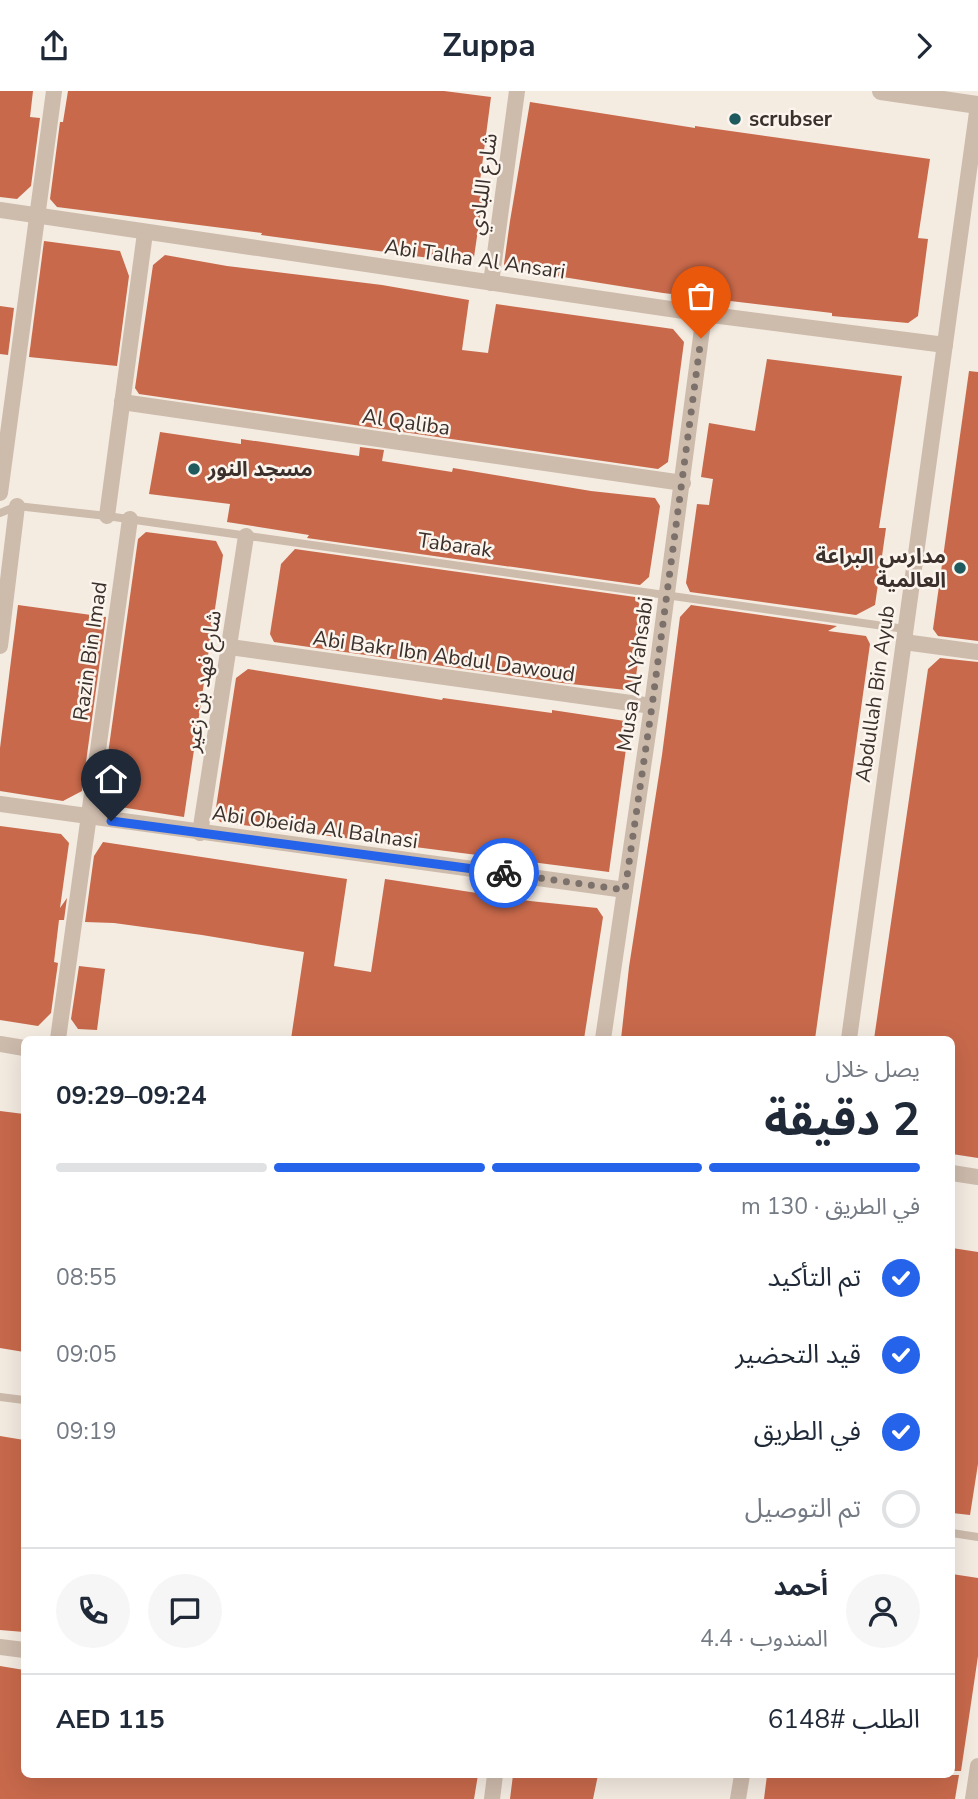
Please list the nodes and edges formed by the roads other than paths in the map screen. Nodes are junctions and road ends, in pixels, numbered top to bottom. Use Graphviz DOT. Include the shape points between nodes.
graph roads {
  1 [pos="54,91"];
  2 [pos="517,91"];
  3 [pos="881,91"];
  4 [pos="978,105"];
  5 [pos="0,210"];
  6 [pos="36,215"];
  7 [pos="145,233"];
  8 [pos="491,283"];
  9 [pos="704,314"];
  10 [pos="945,345"];
  11 [pos="122,402"];
  12 [pos="683,483"];
  13 [pos="0,493"];
  14 [pos="17,506"];
  15 [pos="0,513"];
  16 [pos="107,516"];
  17 [pos="130,519"];
  18 [pos="246,535"];
  19 [pos="666,597"];
  20 [pos="1,635"];
  21 [pos="904,636"];
  22 [pos="230,647"];
  23 [pos="978,652"];
  24 [pos="652,706"];
  25 [pos="0,804"];
  26 [pos="88,818"];
  27 [pos="200,832"];
  28 [pos="625,890"];
  29 [pos="58,1036"];
  30 [pos="603,1036"];
  31 [pos="849,1036"];
  32 [pos="0,1044"];
  33 [pos="21,1048"];
  34 [pos="955,1173"];
  35 [pos="978,1177"];
  36 [pos="0,1397"];
  37 [pos="21,1400"];
  38 [pos="955,1533"];
  39 [pos="978,1537"];
  40 [pos="0,1647"];
  41 [pos="21,1650"];
  42 [pos="978,1766"];
  43 [pos="495,1778"];
  44 [pos="742,1778"];
  45 [pos="975,1798"];
  46 [pos="492,1799"];
  47 [pos="738,1799"];
  1 -- 6 [label="street"];
  2 -- 8 [label="street, شارع اللبادي"];
  3 -- 4 [label="street"];
  4 -- 10 [label="street, Abdullah Bin Ayub"];
  5 -- 6 [label="street, Abi Talha Al Ansari"];
  6 -- 7 [label="street, Abi Talha Al Ansari"];
  6 -- 13 [label="street"];
  7 -- 8 [label="street, Abi Talha Al Ansari"];
  7 -- 11 [label="street"];
  8 -- 9 [label="street, Abi Talha Al Ansari"];
  9 -- 10 [label="street, Abi Talha Al Ansari"];
  9 -- 12 [label="street, Musa Al Yahsabi"];
  10 -- 21 [label="street, Abdullah Bin Ayub"];
  11 -- 12 [label="street, Al Qaliba"];
  11 -- 16 [label="street"];
  12 -- 19 [label="street, Musa Al Yahsabi"];
  14 -- 15 [label="lane, Tabarak"];
  14 -- 16 [label="lane, Tabarak"];
  14 -- 20 [label="street"];
  16 -- 17 [label="lane, Tabarak"];
  17 -- 18 [label="lane, Tabarak"];
  17 -- 26 [label="street, Razin Bin Imad"];
  18 -- 19 [label="lane, Tabarak"];
  18 -- 22 [label="street, شارع فهد بن زعير"];
  19 -- 21 [label="lane, Tabarak"];
  19 -- 24 [label="street, Musa Al Yahsabi"];
  21 -- 23 [label="street, Tabarak"];
  21 -- 31 [label="street, Abdullah Bin Ayub"];
  22 -- 24 [label="street, Abi Bakr Ibn Abdul Dawoud"];
  22 -- 27 [label="street, شارع فهد بن زعير"];
  24 -- 28 [label="street, Musa Al Yahsabi"];
  25 -- 26 [label="street, Abi Obeida Al Balnasi"];
  26 -- 27 [label="street, Abi Obeida Al Balnasi"];
  26 -- 29 [label="street, Razin Bin Imad"];
  27 -- 28 [label="street, Abi Obeida Al Balnasi"];
  28 -- 30 [label="street, Musa Al Yahsabi"];
  32 -- 33 [label="street"];
  34 -- 35 [label="street"];
  36 -- 37 [label="lane"];
  38 -- 39 [label="lane"];
  40 -- 41 [label="street"];
  42 -- 45 [label="street"];
  43 -- 46 [label="street"];
  44 -- 47 [label="street"];
}
